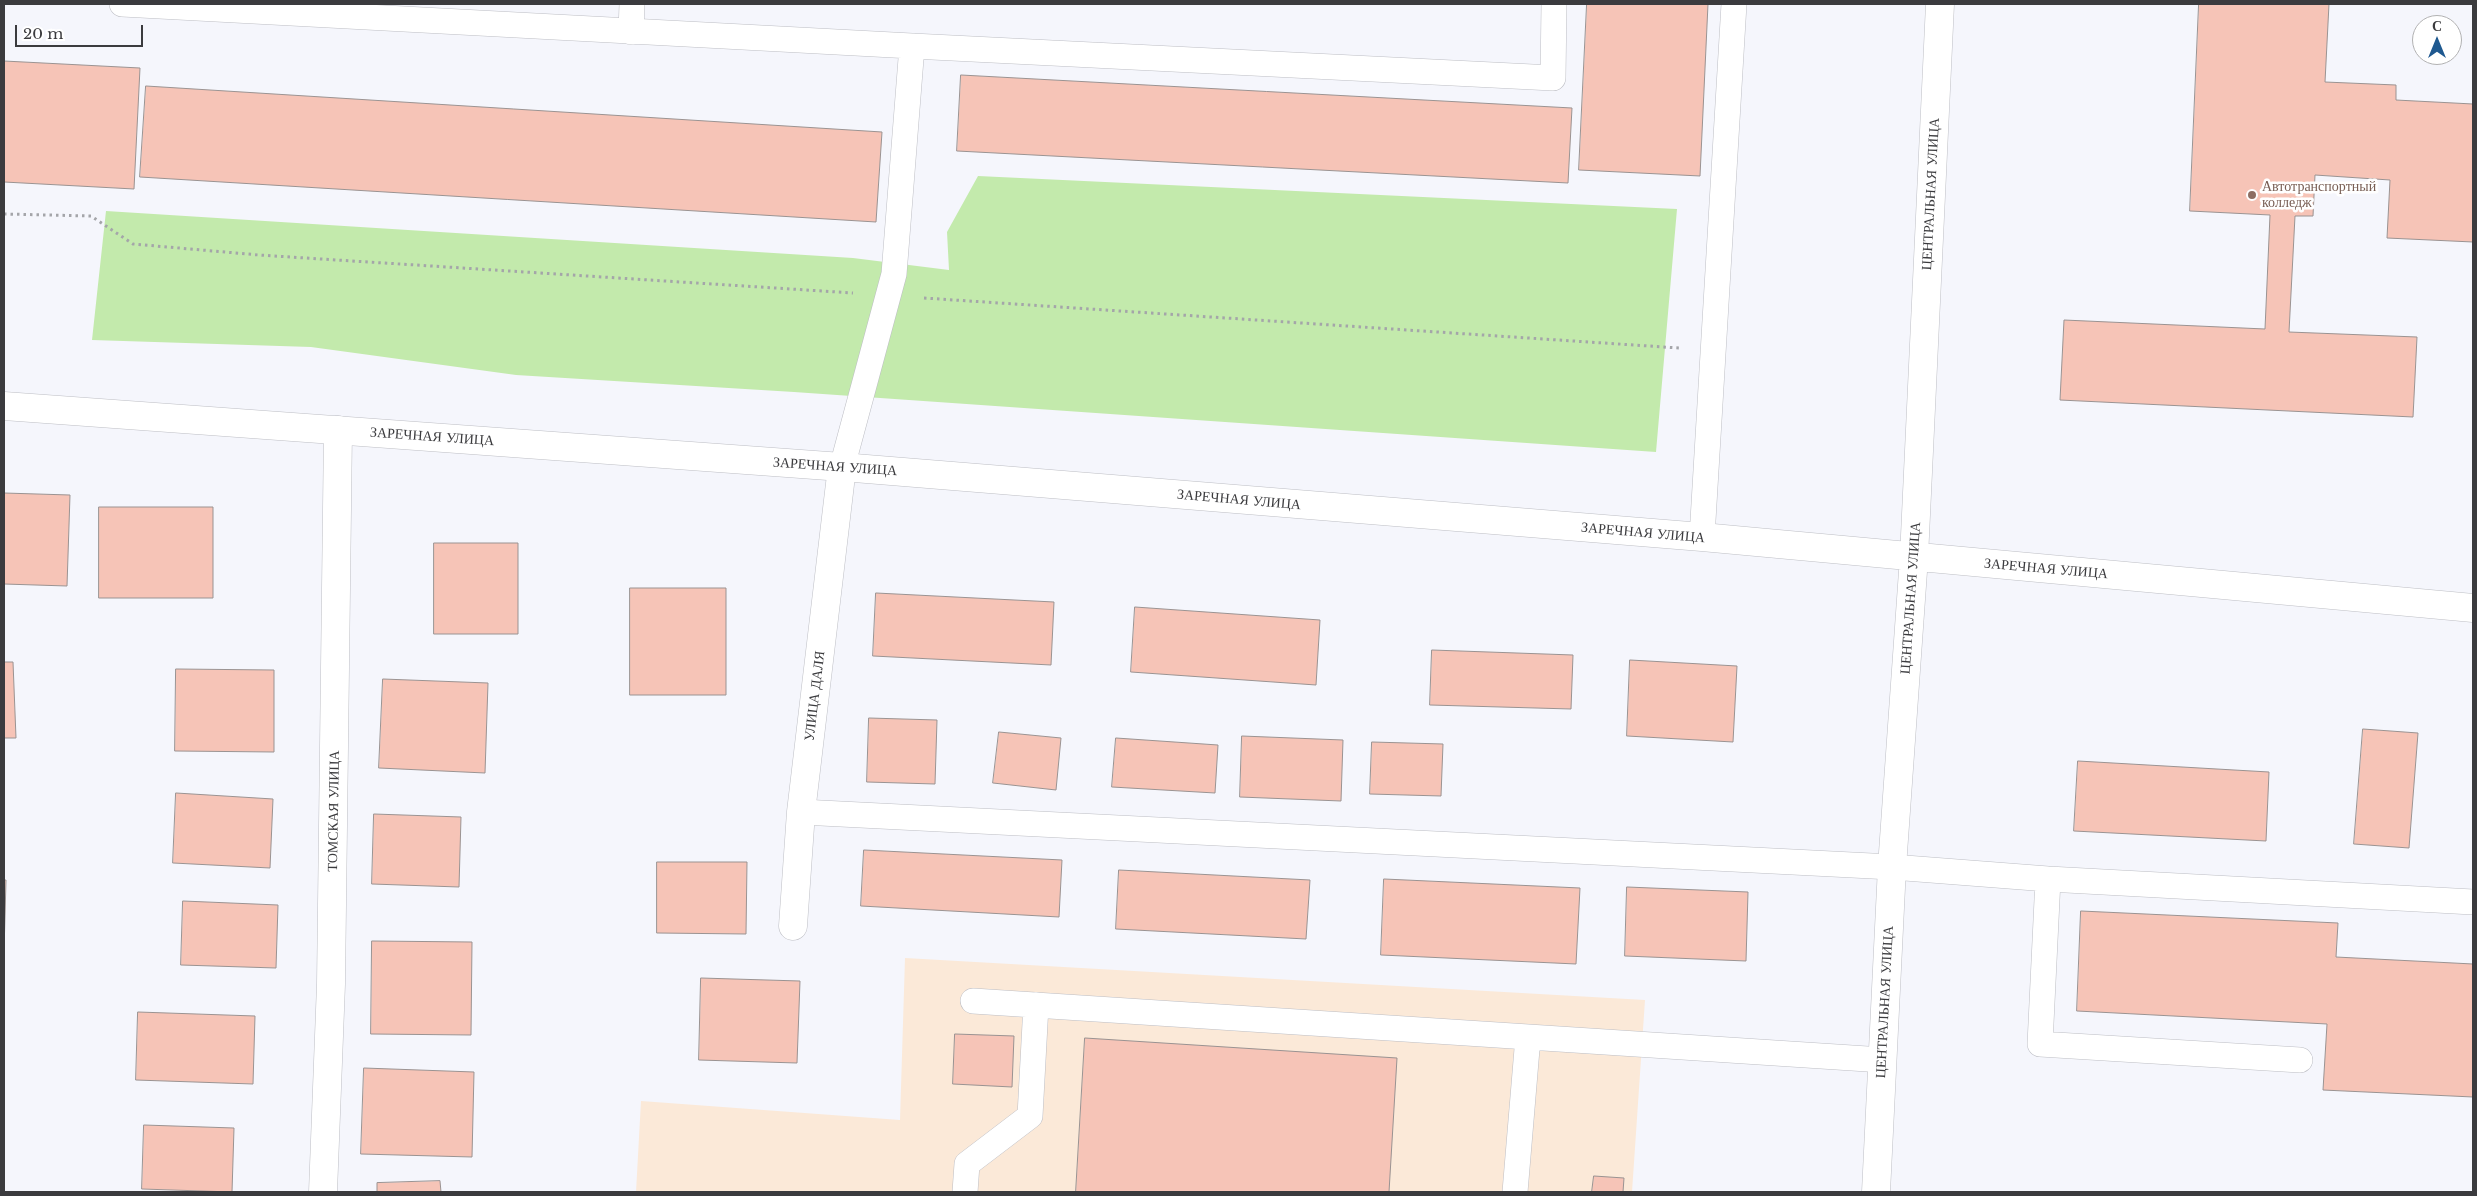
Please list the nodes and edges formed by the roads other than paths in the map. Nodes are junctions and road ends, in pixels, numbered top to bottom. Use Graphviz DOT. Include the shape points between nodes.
graph roads {
  1 [pos="122,4"];
  2 [pos="632,4"];
  3 [pos="1554,4"];
  4 [pos="1734,4"];
  5 [pos="1940,4"];
  6 [pos="631,32"];
  7 [pos="912,46"];
  8 [pos="4,406"];
  9 [pos="338,430"];
  10 [pos="842,467"];
  11 [pos="1702,537"];
  12 [pos="1914,557"];
  13 [pos="2473,608"];
  14 [pos="801,812"];
  15 [pos="1892,867"];
  16 [pos="2048,879"];
  17 [pos="2473,902"];
  18 [pos="792,926"];
  19 [pos="973,1001"];
  20 [pos="1036,1005"];
  21 [pos="1528,1037"];
  22 [pos="1882,1060"];
  23 [pos="2300,1060"];
  24 [pos="322,1192"];
  25 [pos="965,1192"];
  26 [pos="1515,1192"];
  27 [pos="1876,1192"];
  1 -- 6 [label="lane"];
  2 -- 6 [label="lane"];
  3 -- 7 [label="lane" via="1553,78"];
  4 -- 11 [label="lane"];
  5 -- 12 [label="street, ЦЕНТРАЛЬНАЯ УЛИЦА"];
  6 -- 7 [label="lane"];
  7 -- 10 [label="lane" via="894,274"];
  8 -- 9 [label="street, ЗАРЕЧНАЯ УЛИЦА"];
  9 -- 10 [label="street, ЗАРЕЧНАЯ УЛИЦА"];
  9 -- 24 [label="street, ТОМСКАЯ УЛИЦА" via="331,984"];
  10 -- 11 [label="street, ЗАРЕЧНАЯ УЛИЦА"];
  10 -- 14 [label="street, УЛИЦА ДАЛЯ"];
  11 -- 12 [label="street, ЗАРЕЧНАЯ УЛИЦА"];
  12 -- 13 [label="street, ЗАРЕЧНАЯ УЛИЦА"];
  12 -- 15 [label="street, ЦЕНТРАЛЬНАЯ УЛИЦА"];
  14 -- 15 [label="lane"];
  14 -- 18 [label="street, УЛИЦА ДАЛЯ"];
  15 -- 16 [label="lane"];
  15 -- 22 [label="street, ЦЕНТРАЛЬНАЯ УЛИЦА"];
  16 -- 17 [label="lane"];
  16 -- 23 [label="lane" via="2040,1044"];
  19 -- 20 [label="lane"];
  20 -- 21 [label="lane"];
  20 -- 25 [label="lane" via="1030,1116 967,1164"];
  21 -- 22 [label="lane"];
  21 -- 26 [label="lane"];
  22 -- 27 [label="street, ЦЕНТРАЛЬНАЯ УЛИЦА"];
}
